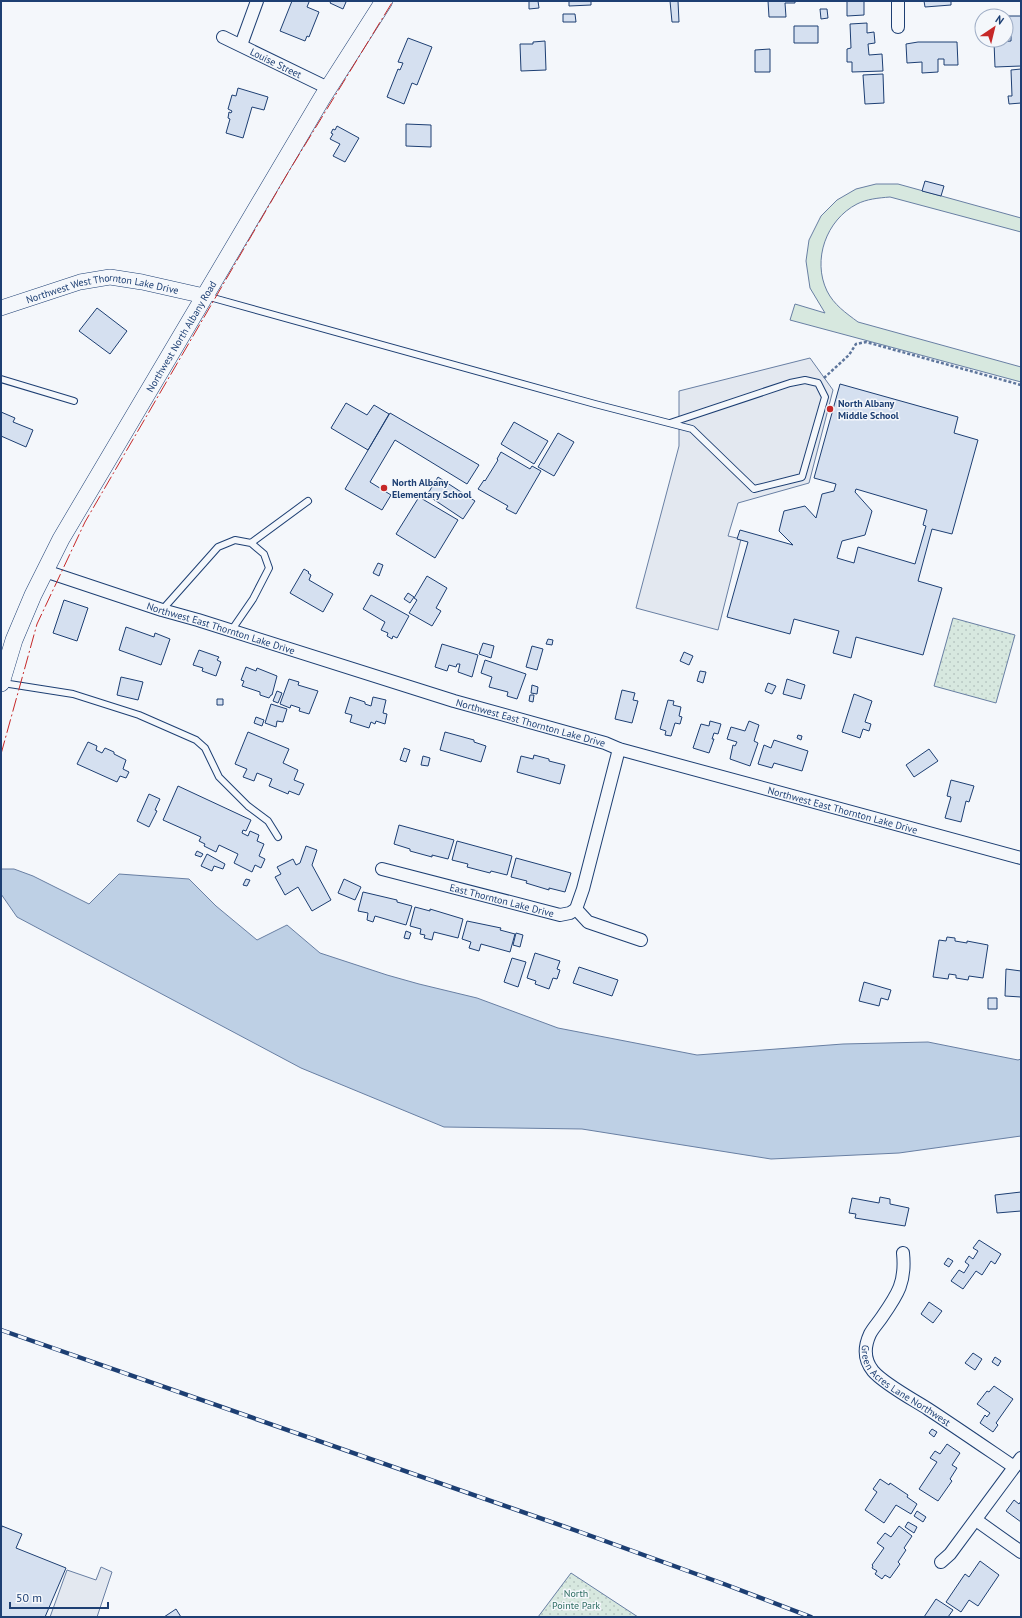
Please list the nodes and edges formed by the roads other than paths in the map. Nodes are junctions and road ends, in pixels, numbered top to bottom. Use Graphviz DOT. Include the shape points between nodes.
graph roads {
  1 [pos="257,1"];
  2 [pos="384,1"];
  3 [pos="898,1"];
  4 [pos="898,27"];
  5 [pos="223,37"];
  6 [pos="241,45"];
  7 [pos="328,88"];
  8 [pos="204,296"];
  9 [pos="1,308"];
  10 [pos="1,379"];
  11 [pos="74,401"];
  12 [pos="670,423"];
  13 [pos="308,502"];
  14 [pos="250,543"];
  15 [pos="45,571"];
  16 [pos="162,610"];
  17 [pos="230,631"];
  18 [pos="1,683"];
  19 [pos="619,749"];
  20 [pos="278,837"];
  21 [pos="1021,858"];
  22 [pos="382,869"];
  23 [pos="576,909"];
  24 [pos="641,940"];
  25 [pos="903,1253"];
  26 [pos="1018,1463"];
  27 [pos="976,1520"];
  28 [pos="1021,1552"];
  29 [pos="941,1562"];
  1 -- 6 [label="street"];
  2 -- 7 [label="main road, Northwest North Albany Road"];
  3 -- 4 [label="street"];
  5 -- 6 [label="street, Louise Street"];
  6 -- 7 [label="street, Louise Street"];
  7 -- 8 [label="main road, Northwest North Albany Road"];
  8 -- 9 [label="street, Northwest West Thornton Lake Drive" via="110,277 80,282"];
  8 -- 12 [label="lane"];
  8 -- 15 [label="main road, Northwest North Albany Road" via="61,539"];
  10 -- 11 [label="lane"];
  12 -- 12 [label="lane" via="692,429 754,489 802,477 824,397 818,383 805,380"];
  13 -- 14 [label="lane"];
  14 -- 16 [label="lane" via="235,540 218,547"];
  14 -- 17 [label="lane" via="264,554 269,568 253,599"];
  15 -- 16 [label="street, Northwest East Thornton Lake Drive"];
  15 -- 18 [label="main road, Northwest North Albany Road" via="14,640"];
  16 -- 17 [label="street, Northwest East Thornton Lake Drive"];
  17 -- 19 [label="street, Northwest East Thornton Lake Drive"];
  18 -- 20 [label="lane" via="73,694 139,715 196,740 205,748 219,777 248,806 268,821"];
  19 -- 21 [label="street, Northwest East Thornton Lake Drive"];
  19 -- 23 [label="street"];
  22 -- 23 [label="street, East Thornton Lake Drive" via="560,915"];
  23 -- 24 [label="street" via="588,922"];
  25 -- 26 [label="street, Green Acres Lane Northwest" via="903,1282 867,1340 866,1356 869,1366 895,1388"];
  26 -- 27 [label="street"];
  27 -- 28 [label="street"];
  27 -- 29 [label="street"];
}
